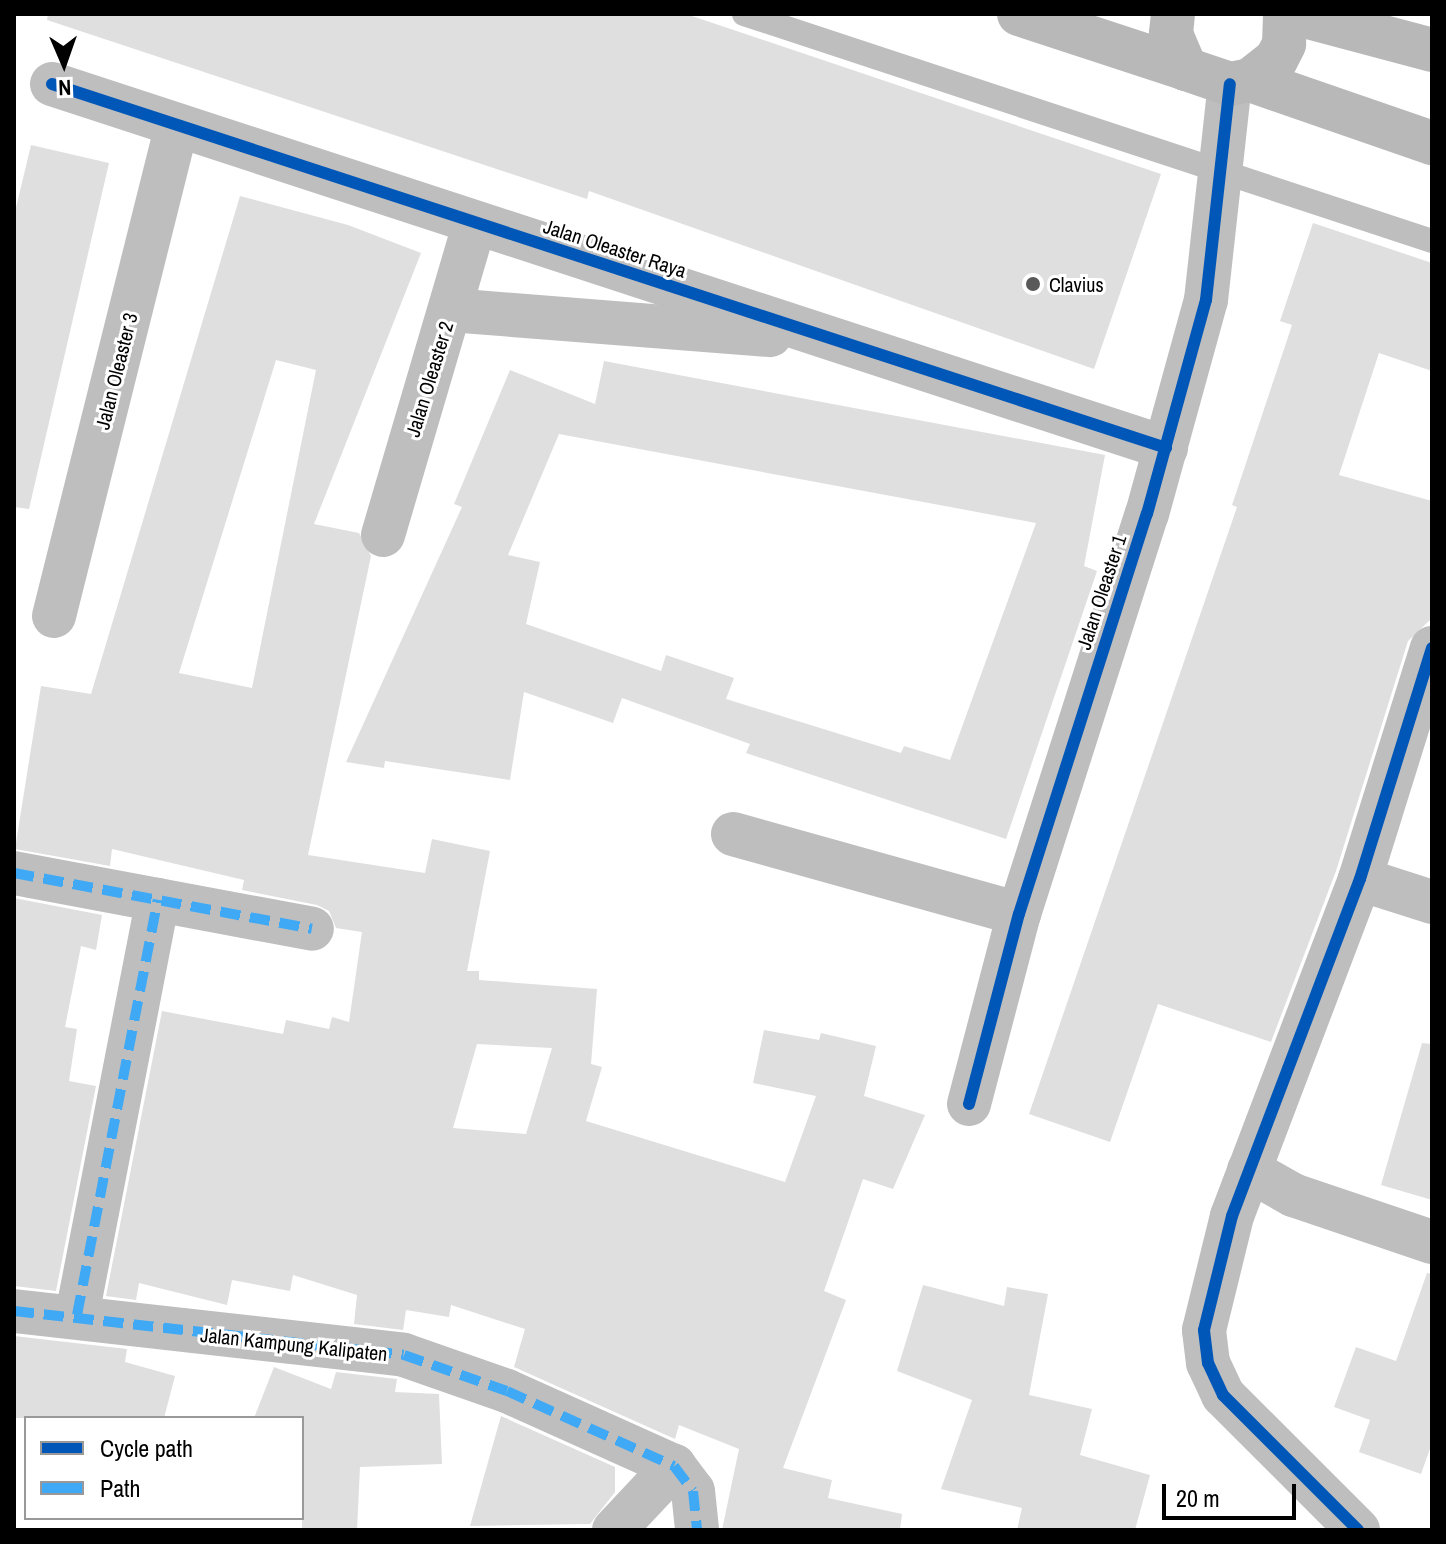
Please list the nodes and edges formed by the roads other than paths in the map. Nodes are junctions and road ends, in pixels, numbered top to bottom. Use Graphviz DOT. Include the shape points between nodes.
graph roads {
  1 [pos="744,14"];
  2 [pos="1019,14"];
  3 [pos="1173,14"];
  4 [pos="1285,14"];
  5 [pos="1297,14"];
  6 [pos="1432,50"];
  7 [pos="1186,69"];
  8 [pos="1240,82"];
  9 [pos="52,84"];
  10 [pos="177,125"];
  11 [pos="1432,143"];
  12 [pos="1223,174"];
  13 [pos="475,223"];
  14 [pos="1432,241"];
  15 [pos="450,310"];
  16 [pos="784,325"];
  17 [pos="1166,448"];
  18 [pos="383,535"];
  19 [pos="54,616"];
  20 [pos="1432,648"];
  21 [pos="733,834"];
  22 [pos="14,873"];
  23 [pos="1360,879"];
  24 [pos="158,900"];
  25 [pos="1432,902"];
  26 [pos="1019,914"];
  27 [pos="312,929"];
  28 [pos="969,1104"];
  29 [pos="1249,1170"];
  30 [pos="1432,1242"];
  31 [pos="14,1311"];
  32 [pos="77,1315"];
  33 [pos="674,1466"];
  34 [pos="614,1530"];
  35 [pos="697,1530"];
  36 [pos="1358,1530"];
  1 -- 12 [label="lane"];
  2 -- 7 [label="street"];
  3 -- 7 [label="street" via="1171,34"];
  4 -- 8 [label="street" via="1284,44 1276,60"];
  5 -- 6 [label="street"];
  7 -- 8 [label="street"];
  8 -- 11 [label="street"];
  8 -- 12 [label="street, Jalan Oleaster 1"];
  9 -- 10 [label="street, Jalan Oleaster Raya"];
  10 -- 13 [label="street, Jalan Oleaster Raya"];
  10 -- 19 [label="street, Jalan Oleaster 3"];
  12 -- 14 [label="lane"];
  12 -- 17 [label="street, Jalan Oleaster 1" via="1206,300"];
  13 -- 15 [label="street, Jalan Oleaster 2"];
  13 -- 16 [label="street, Jalan Oleaster Raya"];
  15 -- 16 [label="street" via="751,337 771,335"];
  15 -- 18 [label="street, Jalan Oleaster 2"];
  16 -- 17 [label="street, Jalan Oleaster Raya"];
  17 -- 26 [label="street, Jalan Oleaster 1"];
  20 -- 23 [label="street"];
  21 -- 26 [label="street"];
  22 -- 24 [label="street"];
  23 -- 25 [label="street"];
  23 -- 29 [label="street"];
  24 -- 27 [label="street"];
  24 -- 32 [label="street"];
  26 -- 28 [label="street, Jalan Oleaster 1"];
  29 -- 30 [label="street" via="1293,1195"];
  29 -- 36 [label="street" via="1204,1330 1208,1363 1223,1395"];
  31 -- 32 [label="street, Jalan Kampung Kalipaten"];
  32 -- 33 [label="street, Jalan Kampung Kalipaten" via="225,1339 328,1344 404,1355 507,1391"];
  33 -- 34 [label="street"];
  33 -- 35 [label="street" via="693,1491"];
}
